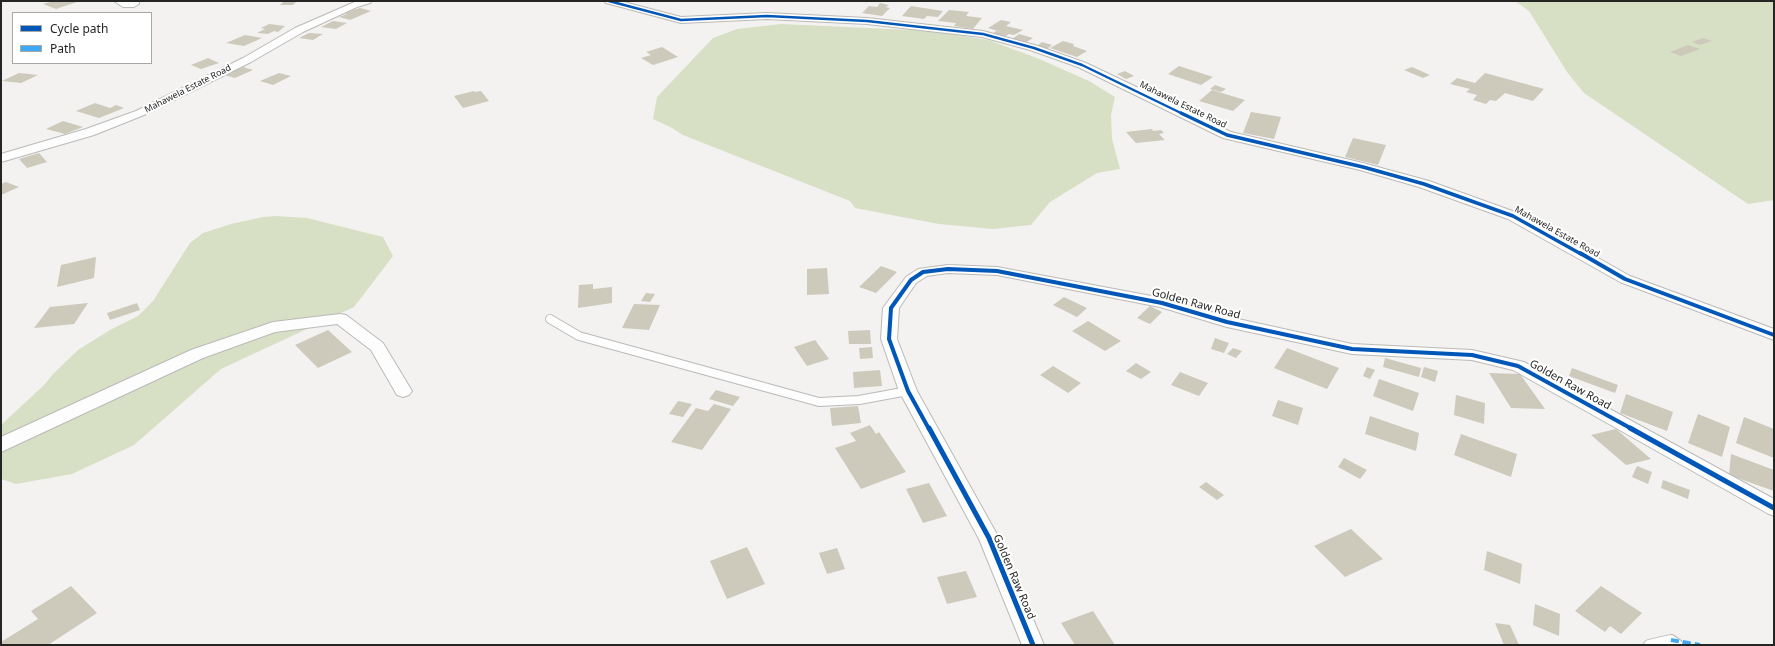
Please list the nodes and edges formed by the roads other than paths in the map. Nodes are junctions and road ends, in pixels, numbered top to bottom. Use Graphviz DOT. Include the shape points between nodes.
graph roads {
  1 [pos="118,1"];
  2 [pos="134,1"];
  3 [pos="367,1"];
  4 [pos="609,1"];
  5 [pos="1,158"];
  6 [pos="550,319"];
  7 [pos="1774,335"];
  8 [pos="403,391"];
  9 [pos="908,391"];
  10 [pos="1,445"];
  11 [pos="1774,508"];
  12 [pos="1033,645"];
  13 [pos="1649,645"];
  14 [pos="1678,645"];
  1 -- 2 [label="street" via="123,4 134,4"];
  3 -- 5 [label="street, Mahawela Estate Road" via="299,30 247,60 140,113 90,132"];
  4 -- 7 [label="street, Mahawela Estate Road" via="681,20 767,16 867,21 982,34 1034,48 1082,65 1227,135 1363,167 1513,216 1625,279"];
  6 -- 9 [label="lane" via="579,336 819,402 859,400"];
  8 -- 10 [label="street" via="377,347 340,318 274,327 197,354"];
  9 -- 11 [label="street, Golden Raw Road" via="889,339 892,308 911,280 923,272 948,269 997,271 1162,303 1227,322 1352,349 1472,355 1518,366"];
  9 -- 12 [label="street, Golden Raw Road" via="989,538"];
  13 -- 14 [label="lane" via="1671,640"];
}
